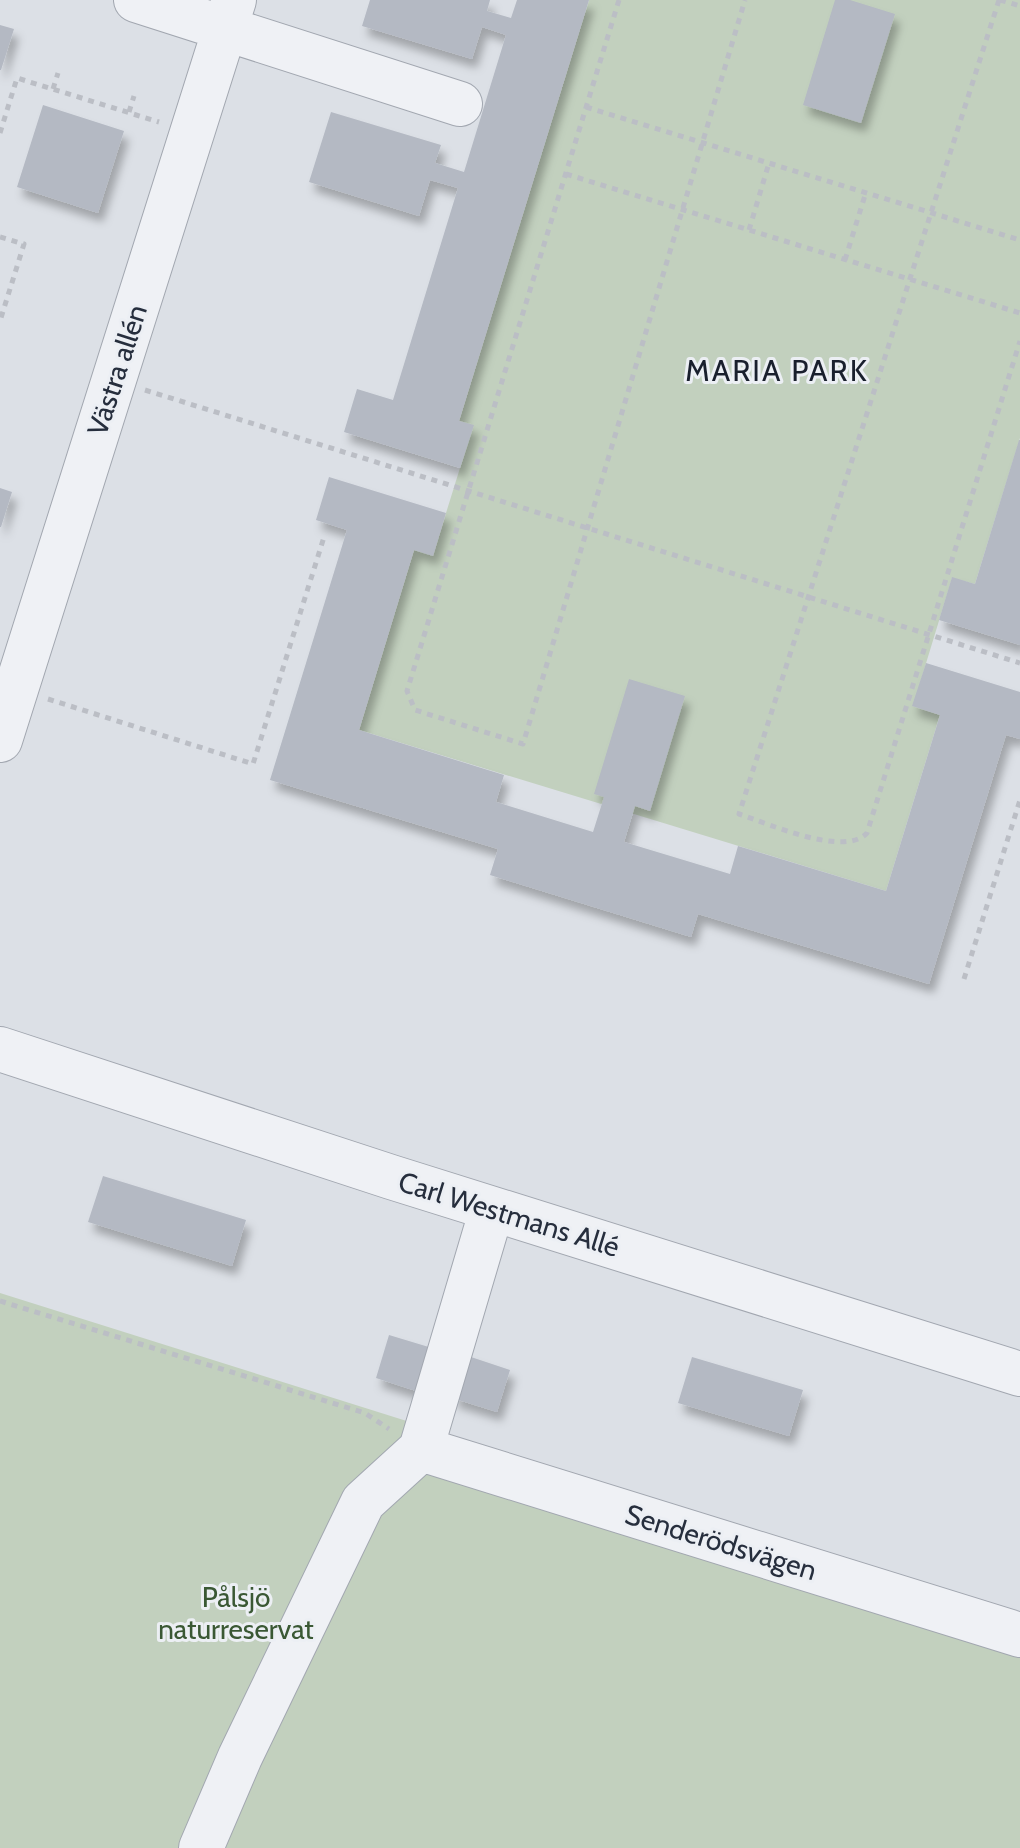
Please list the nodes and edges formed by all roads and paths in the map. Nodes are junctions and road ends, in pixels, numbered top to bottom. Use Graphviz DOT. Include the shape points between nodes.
graph roads {
  1 [pos="136,0"];
  2 [pos="619,0"];
  3 [pos="745,0"];
  4 [pos="1000,0"];
  5 [pos="1020,6"];
  6 [pos="230,15"];
  7 [pos="58,73"];
  8 [pos="53,89"];
  9 [pos="134,96"];
  10 [pos="460,104"];
  11 [pos="586,107"];
  12 [pos="129,112"];
  13 [pos="193,132"];
  14 [pos="0,133"];
  15 [pos="703,143"];
  16 [pos="769,163"];
  17 [pos="566,174"];
  18 [pos="866,192"];
  19 [pos="683,210"];
  20 [pos="931,213"];
  21 [pos="749,230"];
  22 [pos="0,237"];
  23 [pos="1020,240"];
  24 [pos="845,260"];
  25 [pos="910,279"];
  26 [pos="1020,313"];
  27 [pos="0,321"];
  28 [pos="1020,341"];
  29 [pos="114,381"];
  30 [pos="469,491"];
  31 [pos="588,528"];
  32 [pos="324,537"];
  33 [pos="808,597"];
  34 [pos="929,634"];
  35 [pos="1020,663"];
  36 [pos="13,676"];
  37 [pos="0,740"];
  38 [pos="1020,800"];
  39 [pos="964,979"];
  40 [pos="0,1049"];
  41 [pos="492,1209"];
  42 [pos="0,1301"];
  43 [pos="1020,1374"];
  44 [pos="421,1449"];
  45 [pos="1020,1635"];
  46 [pos="201,1848"];
  1 -- 6 [label="street"];
  2 -- 11 [label="path"];
  3 -- 15 [label="path"];
  4 -- 5 [label="path"];
  4 -- 20 [label="path"];
  6 -- 10 [label="street"];
  6 -- 13 [label="street, Västra allén"];
  7 -- 8 [label="path"];
  8 -- 12 [label="path"];
  8 -- 14 [label="path" via="17,78"];
  9 -- 12 [label="path"];
  11 -- 15 [label="path"];
  11 -- 17 [label="path"];
  12 -- 13 [label="path"];
  13 -- 29 [label="street, Västra allén"];
  15 -- 16 [label="path"];
  15 -- 19 [label="path"];
  16 -- 18 [label="path"];
  16 -- 21 [label="path"];
  17 -- 19 [label="path"];
  17 -- 30 [label="path"];
  18 -- 20 [label="path"];
  18 -- 24 [label="path"];
  19 -- 21 [label="path"];
  19 -- 31 [label="path"];
  20 -- 23 [label="path"];
  20 -- 25 [label="path"];
  21 -- 24 [label="path"];
  22 -- 27 [label="path" via="24,244"];
  24 -- 25 [label="path"];
  25 -- 26 [label="path"];
  25 -- 33 [label="path"];
  28 -- 34 [label="path"];
  29 -- 30 [label="path"];
  29 -- 36 [label="street, Västra allén"];
  30 -- 31 [label="path"];
  30 -- 31 [label="path" via="407,691 415,710 439,718 523,744"];
  31 -- 33 [label="path"];
  32 -- 36 [label="path" via="253,764"];
  33 -- 34 [label="path"];
  33 -- 34 [label="path" via="739,814 831,843 862,839 867,833"];
  34 -- 35 [label="path"];
  36 -- 37 [label="street, Västra allén"];
  38 -- 39 [label="path"];
  40 -- 41 [label="street, Carl Westmans Allé"];
  41 -- 43 [label="street, Carl Westmans Allé"];
  41 -- 44 [label="street, Carl Westmans Allé"];
  42 -- 44 [label="path" via="365,1413"];
  44 -- 45 [label="street, Senderödsvägen"];
  44 -- 46 [label="street" via="363,1502"];
}
